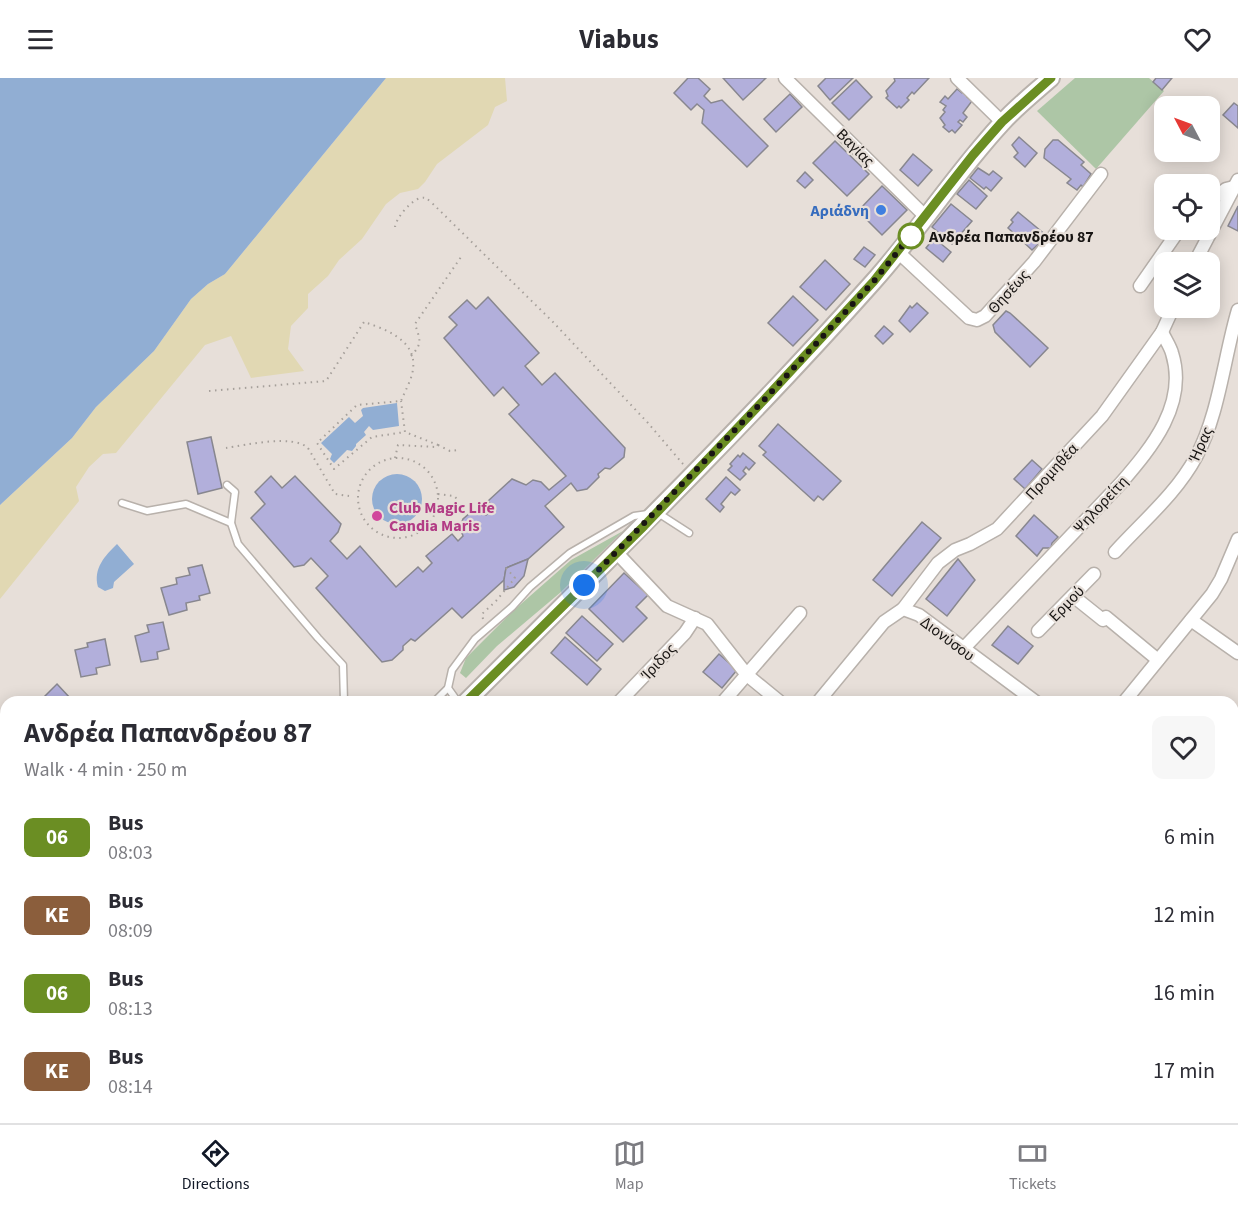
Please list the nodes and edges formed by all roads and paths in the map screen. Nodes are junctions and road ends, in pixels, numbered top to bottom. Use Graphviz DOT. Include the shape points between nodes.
graph roads {
  1 [pos="785,78"];
  2 [pos="957,78"];
  3 [pos="1051,78"];
  4 [pos="1002,122"];
  5 [pos="1101,174"];
  6 [pos="1236,183"];
  7 [pos="1220,194"];
  8 [pos="926,217"];
  9 [pos="394,227"];
  10 [pos="1172,240"];
  11 [pos="898,252"];
  12 [pos="1200,252"];
  13 [pos="461,257"];
  14 [pos="1140,286"];
  15 [pos="1238,310"];
  16 [pos="1168,318"];
  17 [pos="1162,332"];
  18 [pos="411,356"];
  19 [pos="209,391"];
  20 [pos="401,401"];
  21 [pos="405,432"];
  22 [pos="438,444"];
  23 [pos="226,448"];
  24 [pos="458,450"];
  25 [pos="395,458"];
  26 [pos="690,469"];
  27 [pos="227,485"];
  28 [pos="438,494"];
  29 [pos="349,496"];
  30 [pos="459,501"];
  31 [pos="122,503"];
  32 [pos="657,512"];
  33 [pos="231,523"];
  34 [pos="689,533"];
  35 [pos="1238,539"];
  36 [pos="1115,552"];
  37 [pos="617,553"];
  38 [pos="506,568"];
  39 [pos="1094,574"];
  40 [pos="1073,596"];
  41 [pos="903,609"];
  42 [pos="800,613"];
  43 [pos="489,618"];
  44 [pos="695,618"];
  45 [pos="1191,620"];
  46 [pos="1038,631"];
  47 [pos="963,649"];
  48 [pos="1238,652"];
  49 [pos="1158,660"];
  50 [pos="747,675"];
  51 [pos="448,688"];
  52 [pos="344,696"];
  53 [pos="440,696"];
  54 [pos="454,696"];
  55 [pos="472,696"];
  56 [pos="625,696"];
  57 [pos="728,696"];
  58 [pos="773,696"];
  59 [pos="823,696"];
  60 [pos="1028,696"];
  61 [pos="1129,696"];
  1 -- 8 [label="street, Βαγίας"];
  2 -- 4 [label="street"];
  3 -- 4 [label="main road"];
  4 -- 8 [label="main road"];
  5 -- 11 [label="street, Θησέως" via="1034,262 977,320 969,318"];
  6 -- 7 [label="street"];
  6 -- 12 [label="street"];
  8 -- 11 [label="main road"];
  9 -- 26 [label="path" via="399,215 418,198 431,202 553,322"];
  10 -- 14 [label="street"];
  11 -- 32 [label="main road"];
  13 -- 18 [label="path" via="415,324 420,341"];
  15 -- 36 [label="street, Ήρας" via="1216,402 1197,456 1174,491"];
  16 -- 17 [label="street, Προμηθέα"];
  17 -- 41 [label="street, Προμηθέα" via="1102,416 1016,511 997,529 938,563"];
  17 -- 47 [label="street, Ψηλορείτη" via="1172,352 1176,388 1171,411 1160,432 1121,483"];
  18 -- 19 [label="path" via="399,337 364,322 326,381"];
  18 -- 20 [label="path" via="413,368"];
  20 -- 21 [label="path"];
  20 -- 21 [label="path" via="357,405 317,443 334,469 372,437"];
  21 -- 22 [label="path"];
  22 -- 24 [label="path" via="450,451"];
  22 -- 25 [label="path" via="398,445"];
  23 -- 29 [label="path" via="276,442 304,445 335,494"];
  25 -- 28 [label="path" via="414,460 425,467"];
  25 -- 28 [label="path" via="375,465 359,486 360,513 376,533 396,538 416,535 434,516"];
  27 -- 33 [label="lane" via="235,492"];
  28 -- 30 [label="path" via="454,495"];
  31 -- 33 [label="lane" via="147,511 186,504"];
  32 -- 34 [label="lane"];
  32 -- 37 [label="main road"];
  32 -- 51 [label="lane" via="634,516 570,553 475,639 452,670"];
  33 -- 52 [label="lane" via="238,544 343,665"];
  35 -- 45 [label="street" via="1221,579"];
  37 -- 44 [label="street" via="667,606"];
  37 -- 55 [label="main road"];
  38 -- 43 [label="path" via="515,578 482,614"];
  39 -- 40 [label="street, Ερμού"];
  40 -- 46 [label="street, Ερμού"];
  40 -- 49 [label="street" via="1103,621 1106,617"];
  41 -- 47 [label="street, Διονύσου" via="919,615"];
  41 -- 59 [label="street, Διονύσου" via="884,622"];
  42 -- 50 [label="street"];
  44 -- 50 [label="street" via="707,624"];
  44 -- 56 [label="street, Ίριδος"];
  45 -- 48 [label="street"];
  45 -- 49 [label="street"];
  47 -- 60 [label="street, Διονύσου"];
  49 -- 61 [label="street"];
  50 -- 57 [label="street"];
  50 -- 58 [label="street"];
  51 -- 53 [label="lane"];
  51 -- 54 [label="lane"];
}
